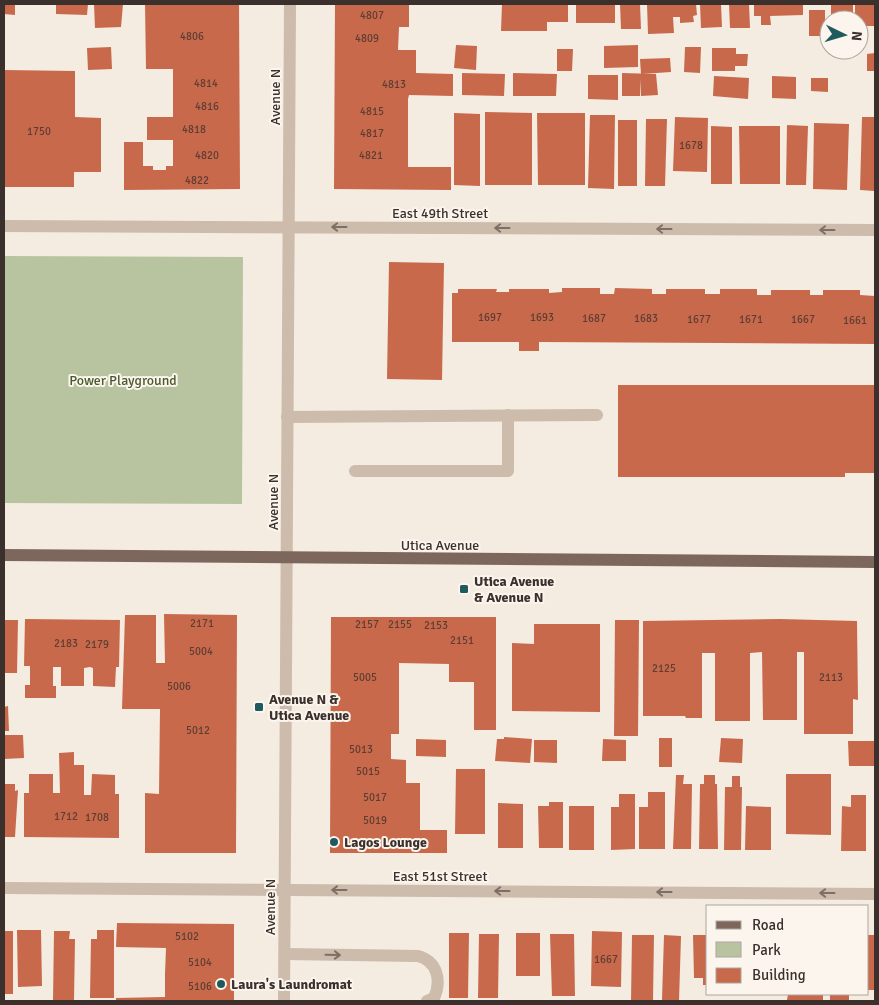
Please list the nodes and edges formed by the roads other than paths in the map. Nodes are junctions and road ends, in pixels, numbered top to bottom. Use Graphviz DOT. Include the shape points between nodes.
graph roads {
  1 [pos="290,4"];
  2 [pos="4,226"];
  3 [pos="289,227"];
  4 [pos="875,230"];
  5 [pos="508,415"];
  6 [pos="596,415"];
  7 [pos="288,417"];
  8 [pos="356,471"];
  9 [pos="4,555"];
  10 [pos="287,556"];
  11 [pos="875,562"];
  12 [pos="4,888"];
  13 [pos="285,890"];
  14 [pos="875,894"];
  15 [pos="285,954"];
  16 [pos="284,1001"];
  17 [pos="427,1001"];
  1 -- 3 [label="street, Avenue N"];
  2 -- 3 [label="street, East 49th Street"];
  4 -- 3 [label="street, East 49th Street, one-way"];
  3 -- 7 [label="street, Avenue N"];
  5 -- 6 [label="street"];
  5 -- 7 [label="street"];
  5 -- 8 [label="street" via="508,471"];
  7 -- 10 [label="street, Avenue N"];
  9 -- 10 [label="main road, Utica Avenue"];
  10 -- 11 [label="main road, Utica Avenue" via="335,559"];
  10 -- 13 [label="street, Avenue N"];
  12 -- 13 [label="street, East 51st Street"];
  14 -- 13 [label="street, East 51st Street, one-way"];
  13 -- 15 [label="street, Avenue N"];
  15 -- 16 [label="street, Avenue N"];
  15 -- 17 [label="street, one-way" via="418,956 428,959 435,967 438,979 434,998"];
}
